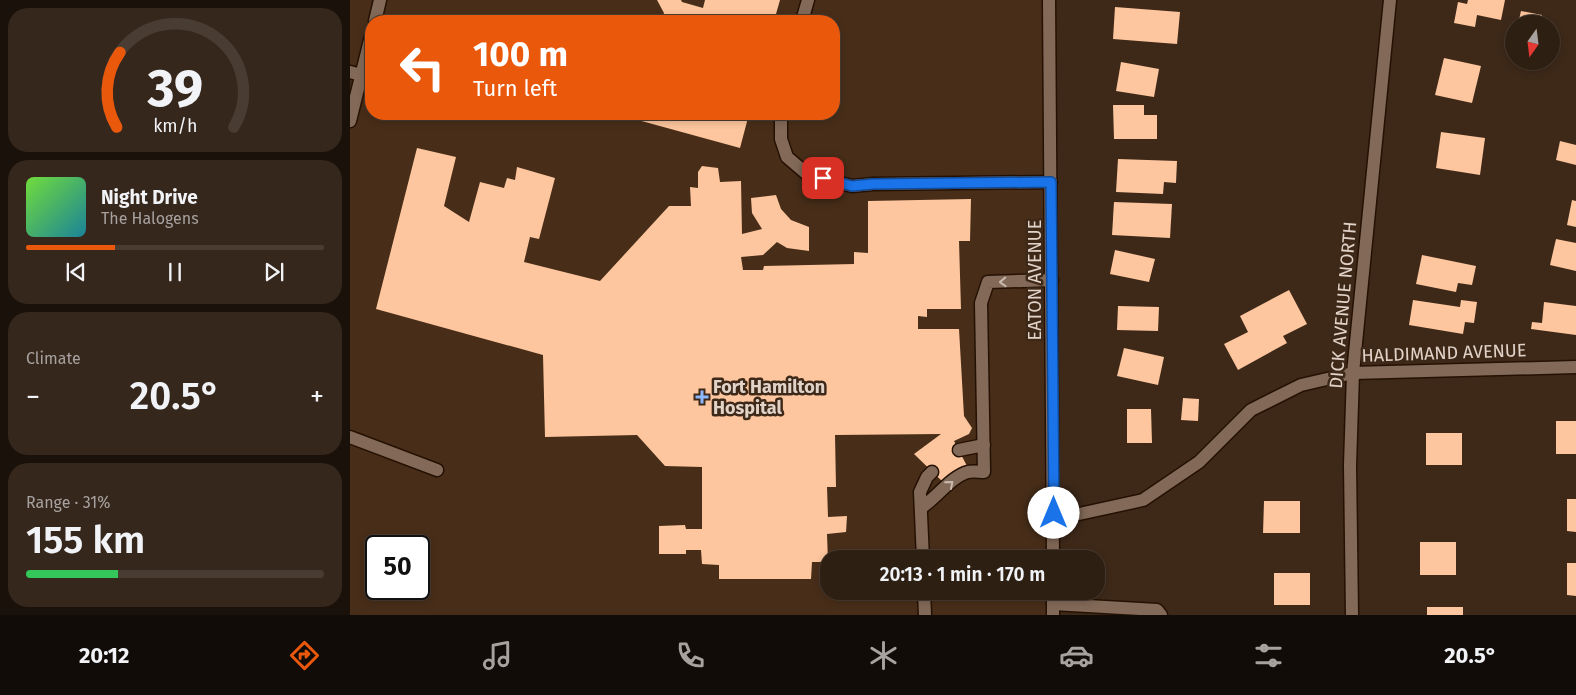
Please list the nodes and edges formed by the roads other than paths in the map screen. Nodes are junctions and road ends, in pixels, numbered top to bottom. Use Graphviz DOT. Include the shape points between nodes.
graph roads {
  1 [pos="380,0"];
  2 [pos="808,0"];
  3 [pos="1050,0"];
  4 [pos="1390,0"];
  5 [pos="376,15"];
  6 [pos="804,15"];
  7 [pos="365,51"];
  8 [pos="356,74"];
  9 [pos="781,120"];
  10 [pos="350,121"];
  11 [pos="1051,182"];
  12 [pos="1052,280"];
  13 [pos="1576,366"];
  14 [pos="1353,372"];
  15 [pos="350,437"];
  16 [pos="984,445"];
  17 [pos="959,450"];
  18 [pos="437,470"];
  19 [pos="932,472"];
  20 [pos="921,508"];
  21 [pos="1054,513"];
  22 [pos="923,550"];
  23 [pos="1053,550"];
  24 [pos="924,600"];
  25 [pos="1053,610"];
  26 [pos="925,615"];
  27 [pos="1161,615"];
  28 [pos="1352,615"];
  1 -- 5 [label="street"];
  2 -- 6 [label="street"];
  3 -- 11 [label="street, EATON AVENUE"];
  4 -- 14 [label="street, DICK AVENUE NORTH"];
  7 -- 8 [label="street"];
  8 -- 10 [label="street"];
  9 -- 11 [label="street" via="781,139 787,157 808,175 852,186"];
  11 -- 12 [label="street, EATON AVENUE"];
  12 -- 16 [label="street, one-way" via="988,282 981,303"];
  12 -- 21 [label="street, EATON AVENUE"];
  13 -- 14 [label="street, HALDIMAND AVENUE"];
  14 -- 21 [label="street, HALDIMAND AVENUE" via="1301,385 1251,410 1199,462 1143,500 1079,514"];
  14 -- 28 [label="street, DICK AVENUE NORTH" via="1350,465"];
  15 -- 18 [label="street"];
  16 -- 17 [label="street"];
  20 -- 16 [label="street, one-way" via="934,500 953,480 968,472 984,472"];
  19 -- 20 [label="street" via="920,492"];
  20 -- 22 [label="street"];
  21 -- 23 [label="street, EATON AVENUE"];
  24 -- 26 [label="street"];
  25 -- 27 [label="street" via="1157,610"];
}
